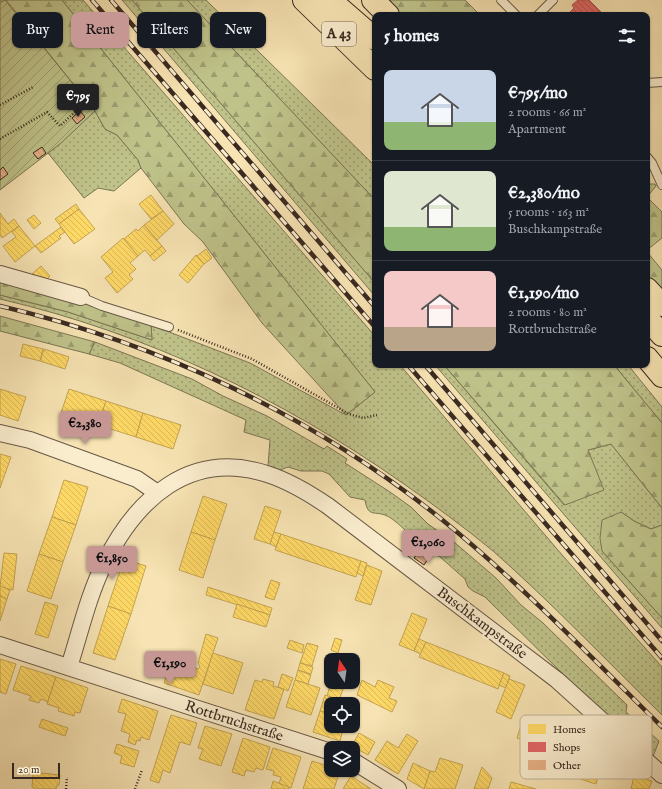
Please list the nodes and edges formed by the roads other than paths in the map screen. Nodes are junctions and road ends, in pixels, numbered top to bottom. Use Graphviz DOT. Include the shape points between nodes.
graph roads {
  1 [pos="304,0"];
  2 [pos="330,0"];
  3 [pos="373,0"];
  4 [pos="501,0"];
  5 [pos="553,0"];
  6 [pos="385,12"];
  7 [pos="513,12"];
  8 [pos="541,12"];
  9 [pos="372,36"];
  10 [pos="372,66"];
  11 [pos="662,82"];
  12 [pos="650,83"];
  13 [pos="650,161"];
  14 [pos="662,185"];
  15 [pos="0,274"];
  16 [pos="650,292"];
  17 [pos="81,297"];
  18 [pos="662,305"];
  19 [pos="650,321"];
  20 [pos="169,327"];
  21 [pos="662,335"];
  22 [pos="650,362"];
  23 [pos="662,376"];
  24 [pos="0,433"];
  25 [pos="156,492"];
  26 [pos="0,645"];
  27 [pos="69,667"];
  28 [pos="596,715"];
  29 [pos="324,750"];
  30 [pos="360,765"];
  31 [pos="652,766"];
  32 [pos="662,775"];
  33 [pos="398,789"];
  1 -- 10 [label="highway, A 43"];
  2 -- 9 [label="highway, A 43"];
  3 -- 6 [label="highway"];
  4 -- 7 [label="lane"];
  5 -- 8 [label="lane"];
  11 -- 12 [label="lane"];
  13 -- 14 [label="lane"];
  15 -- 17 [label="street"];
  16 -- 18 [label="highway"];
  17 -- 20 [label="lane"];
  19 -- 21 [label="highway"];
  22 -- 23 [label="highway"];
  24 -- 25 [label="street" via="30,440 137,479"];
  25 -- 27 [label="street" via="123,530 104,565"];
  25 -- 28 [label="street, Buschkampstraße" via="190,474 227,468 266,473 304,490 557,680"];
  26 -- 27 [label="street, Rottbruchstraße"];
  27 -- 29 [label="street, Rottbruchstraße"];
  30 -- 33 [label="street"];
  31 -- 32 [label="street, Buschkampstraße"];
}
